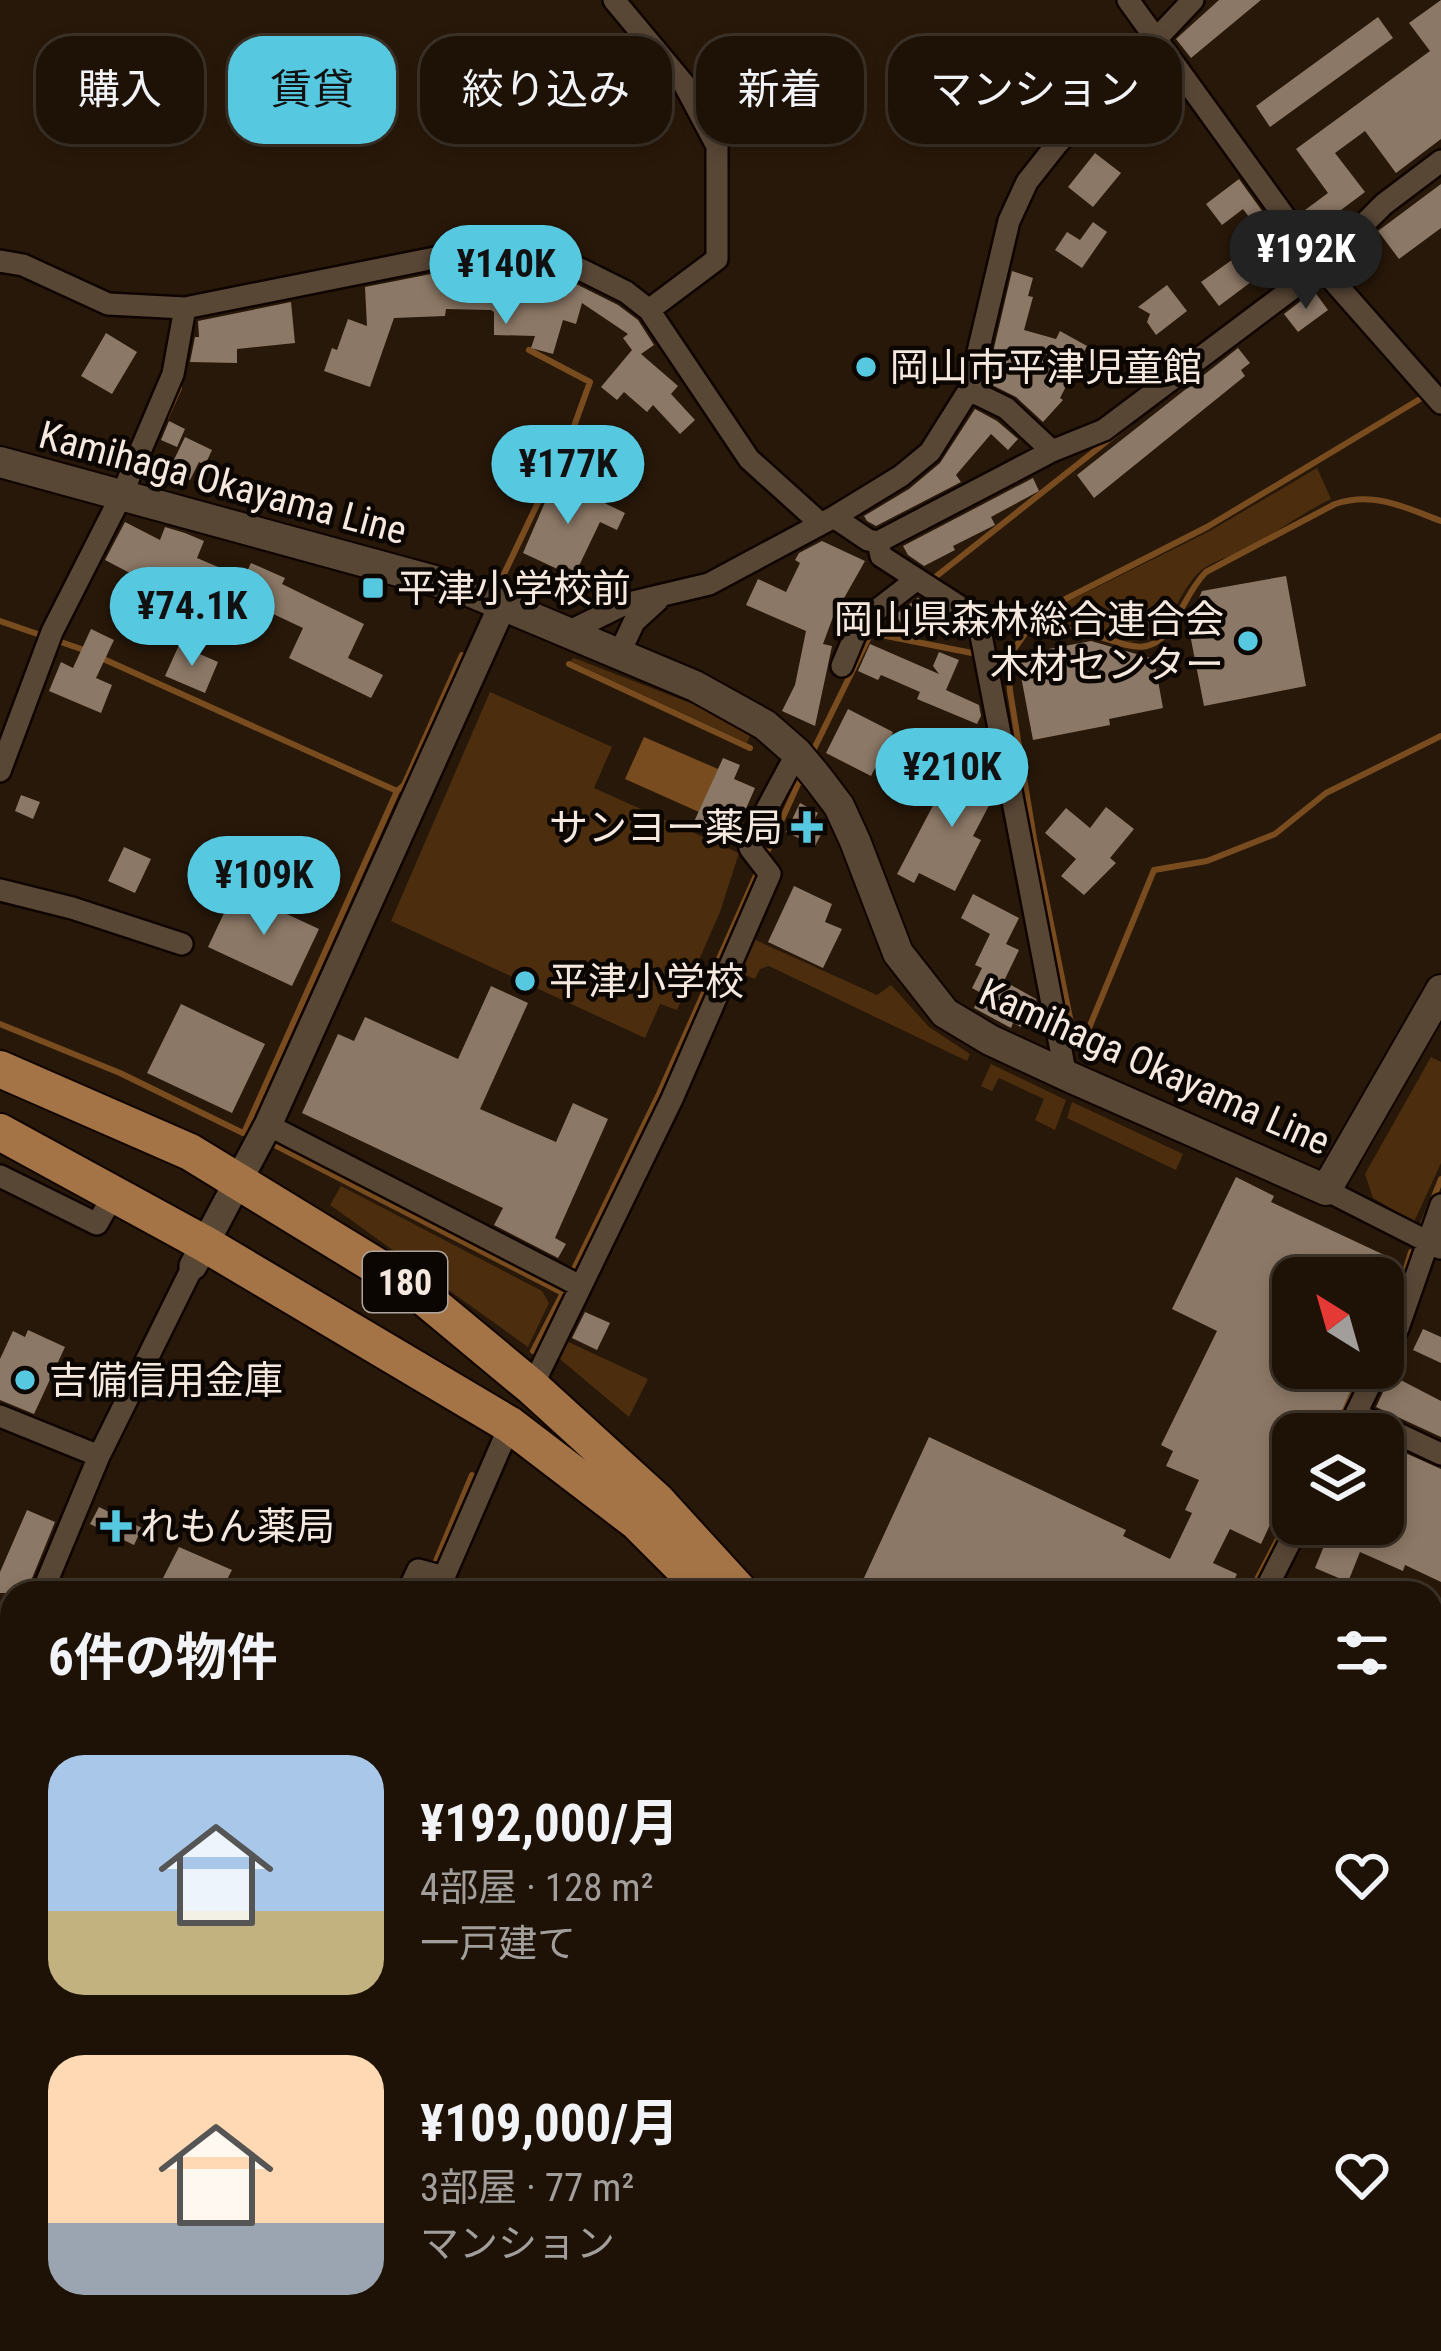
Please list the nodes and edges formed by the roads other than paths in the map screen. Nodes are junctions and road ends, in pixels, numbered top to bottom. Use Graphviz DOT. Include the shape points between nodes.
graph roads {
  1 [pos="614,0"];
  2 [pos="1128,0"];
  3 [pos="1193,0"];
  4 [pos="1154,36"];
  5 [pos="1162,36"];
  6 [pos="1182,74"];
  7 [pos="1058,144"];
  8 [pos="1441,161"];
  9 [pos="0,261"];
  10 [pos="1325,271"];
  11 [pos="185,308"];
  12 [pos="649,310"];
  13 [pos="969,390"];
  14 [pos="1436,396"];
  15 [pos="1052,451"];
  16 [pos="0,462"];
  17 [pos="122,494"];
  18 [pos="827,520"];
  19 [pos="878,542"];
  20 [pos="922,584"];
  21 [pos="658,599"];
  22 [pos="503,604"];
  23 [pos="568,632"];
  24 [pos="620,652"];
  25 [pos="842,666"];
  26 [pos="806,763"];
  27 [pos="0,771"];
  28 [pos="0,890"];
  29 [pos="182,944"];
  30 [pos="1441,990"];
  31 [pos="0,1070"];
  32 [pos="1060,1072"];
  33 [pos="0,1132"];
  34 [pos="263,1134"];
  35 [pos="0,1176"];
  36 [pos="238,1182"];
  37 [pos="1326,1190"];
  38 [pos="113,1196"];
  39 [pos="1441,1205"];
  40 [pos="1435,1245"];
  41 [pos="199,1255"];
  42 [pos="572,1282"];
  43 [pos="1404,1312"];
  44 [pos="532,1387"];
  45 [pos="0,1416"];
  46 [pos="510,1425"];
  47 [pos="1404,1442"];
  48 [pos="1441,1454"];
  49 [pos="99,1456"];
  50 [pos="1288,1545"];
  51 [pos="47,1581"];
  52 [pos="412,1581"];
  53 [pos="696,1581"];
  54 [pos="730,1581"];
  55 [pos="1270,1581"];
  1 -- 12 [label="street" via="684,84 717,146 717,259"];
  2 -- 4 [label="street"];
  3 -- 5 [label="street"];
  6 -- 10 [label="street"];
  7 -- 13 [label="street" via="1009,221"];
  8 -- 10 [label="street" via="1384,204"];
  9 -- 11 [label="street" via="108,304"];
  10 -- 14 [label="street"];
  10 -- 15 [label="street" via="1104,430"];
  11 -- 12 [label="street" via="435,258 560,259"];
  11 -- 17 [label="street" via="173,374"];
  12 -- 18 [label="street" via="749,459"];
  13 -- 15 [label="street" via="1006,408"];
  13 -- 18 [label="street" via="930,452"];
  15 -- 19 [label="street"];
  16 -- 17 [label="main road, Kamihaga Okayama Line"];
  17 -- 22 [label="main road, Kamihaga Okayama Line"];
  17 -- 27 [label="street" via="50,640"];
  18 -- 19 [label="street"];
  18 -- 21 [label="street" via="709,584"];
  19 -- 20 [label="street" via="881,556"];
  20 -- 25 [label="street" via="860,622"];
  20 -- 32 [label="street" via="968,612 980,630"];
  21 -- 23 [label="street" via="625,604"];
  21 -- 24 [label="street" via="634,622"];
  22 -- 23 [label="main road, Kamihaga Okayama Line"];
  22 -- 34 [label="street"];
  23 -- 24 [label="main road, Kamihaga Okayama Line"];
  24 -- 26 [label="main road, Kamihaga Okayama Line" via="765,725"];
  26 -- 32 [label="main road, Kamihaga Okayama Line" via="838,806 916,981 945,1013"];
  26 -- 42 [label="street" via="755,831 750,848 770,874 672,1099"];
  28 -- 29 [label="street"];
  30 -- 37 [label="main road, Kamihaga Okayama Line"];
  31 -- 36 [label="highway, 180" via="190,1152"];
  32 -- 37 [label="main road, Kamihaga Okayama Line"];
  33 -- 38 [label="highway, 180"];
  34 -- 36 [label="street"];
  34 -- 42 [label="street"];
  35 -- 38 [label="street" via="97,1224"];
  36 -- 41 [label="street"];
  36 -- 44 [label="highway, 180" via="414,1289"];
  37 -- 40 [label="street"];
  38 -- 41 [label="highway, 180"];
  39 -- 40 [label="street"];
  40 -- 43 [label="street"];
  41 -- 46 [label="highway, 180"];
  41 -- 49 [label="street"];
  42 -- 44 [label="street"];
  44 -- 54 [label="highway, 180" via="656,1500"];
  45 -- 49 [label="street"];
  46 -- 52 [label="street" via="444,1577 418,1570"];
  46 -- 53 [label="highway, 180" via="637,1522"];
  47 -- 48 [label="street"];
  49 -- 51 [label="street"];
  50 -- 55 [label="street"];
}
